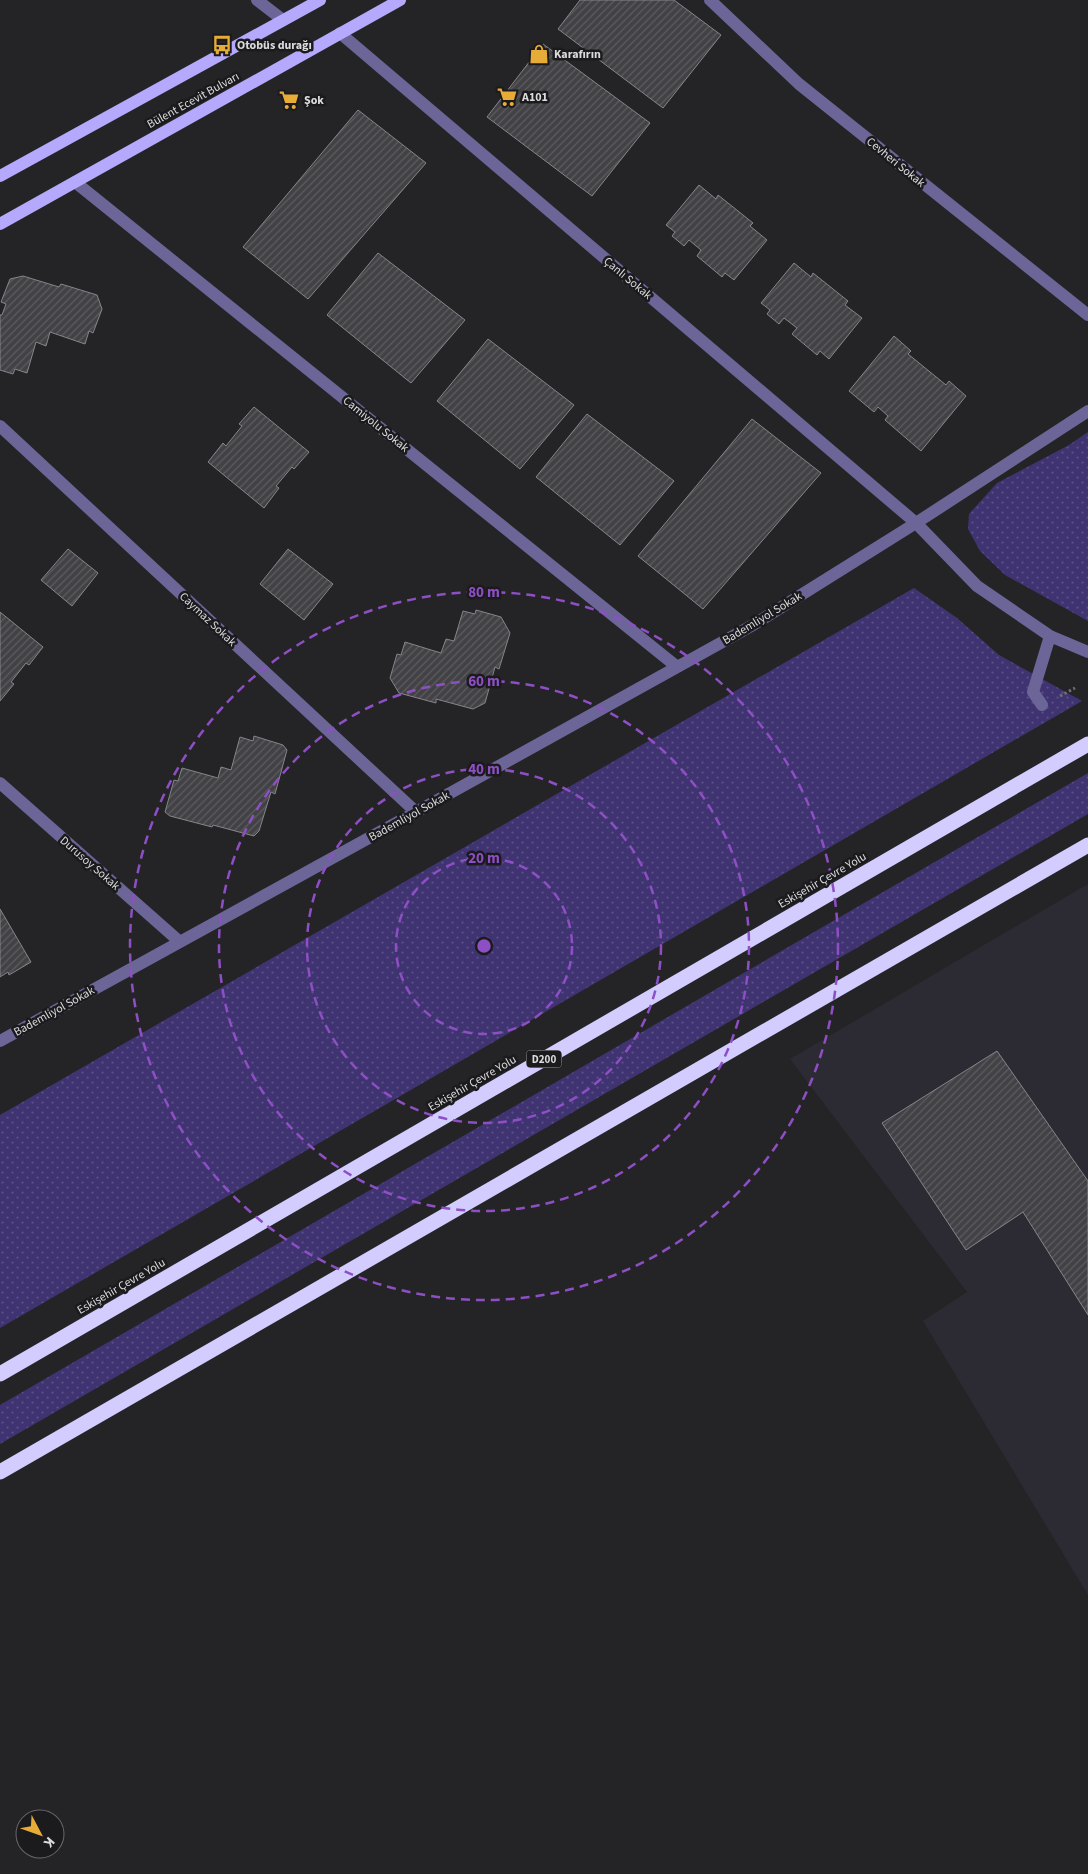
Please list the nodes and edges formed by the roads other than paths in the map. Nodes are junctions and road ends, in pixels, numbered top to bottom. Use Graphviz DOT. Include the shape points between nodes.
graph roads {
  1 [pos="257,0"];
  2 [pos="320,0"];
  3 [pos="400,0"];
  4 [pos="710,0"];
  5 [pos="283,20"];
  6 [pos="340,33"];
  7 [pos="0,176"];
  8 [pos="75,182"];
  9 [pos="0,224"];
  10 [pos="1088,315"];
  11 [pos="1088,411"];
  12 [pos="0,426"];
  13 [pos="916,523"];
  14 [pos="1050,636"];
  15 [pos="1088,652"];
  16 [pos="676,666"];
  17 [pos="1042,705"];
  18 [pos="1088,744"];
  19 [pos="0,784"];
  20 [pos="416,812"];
  21 [pos="1088,846"];
  22 [pos="180,942"];
  23 [pos="0,1041"];
  24 [pos="0,1374"];
  25 [pos="0,1472"];
  1 -- 5 [label="street"];
  2 -- 5 [label="main road"];
  3 -- 6 [label="main road, Bülent Ecevit Bulvarı"];
  4 -- 10 [label="street, Cevheri Sokak" via="799,84"];
  5 -- 7 [label="main road"];
  6 -- 8 [label="main road, Bülent Ecevit Bulvarı"];
  6 -- 13 [label="street, Çanlı Sokak"];
  8 -- 9 [label="main road, Bülent Ecevit Bulvarı"];
  8 -- 16 [label="street, Camiyolu Sokak"];
  11 -- 13 [label="street, Bademliyol Sokak"];
  12 -- 20 [label="street, Caymaz Sokak"];
  13 -- 14 [label="street" via="977,586"];
  13 -- 16 [label="street, Bademliyol Sokak" via="753,625"];
  14 -- 15 [label="street"];
  14 -- 17 [label="street" via="1033,692"];
  16 -- 20 [label="street, Bademliyol Sokak"];
  18 -- 24 [label="highway, Eskişehir Çevre Yolu / D200"];
  19 -- 22 [label="street, Durusoy Sokak"];
  20 -- 22 [label="street, Bademliyol Sokak"];
  21 -- 25 [label="highway"];
  22 -- 23 [label="street, Bademliyol Sokak"];
}
